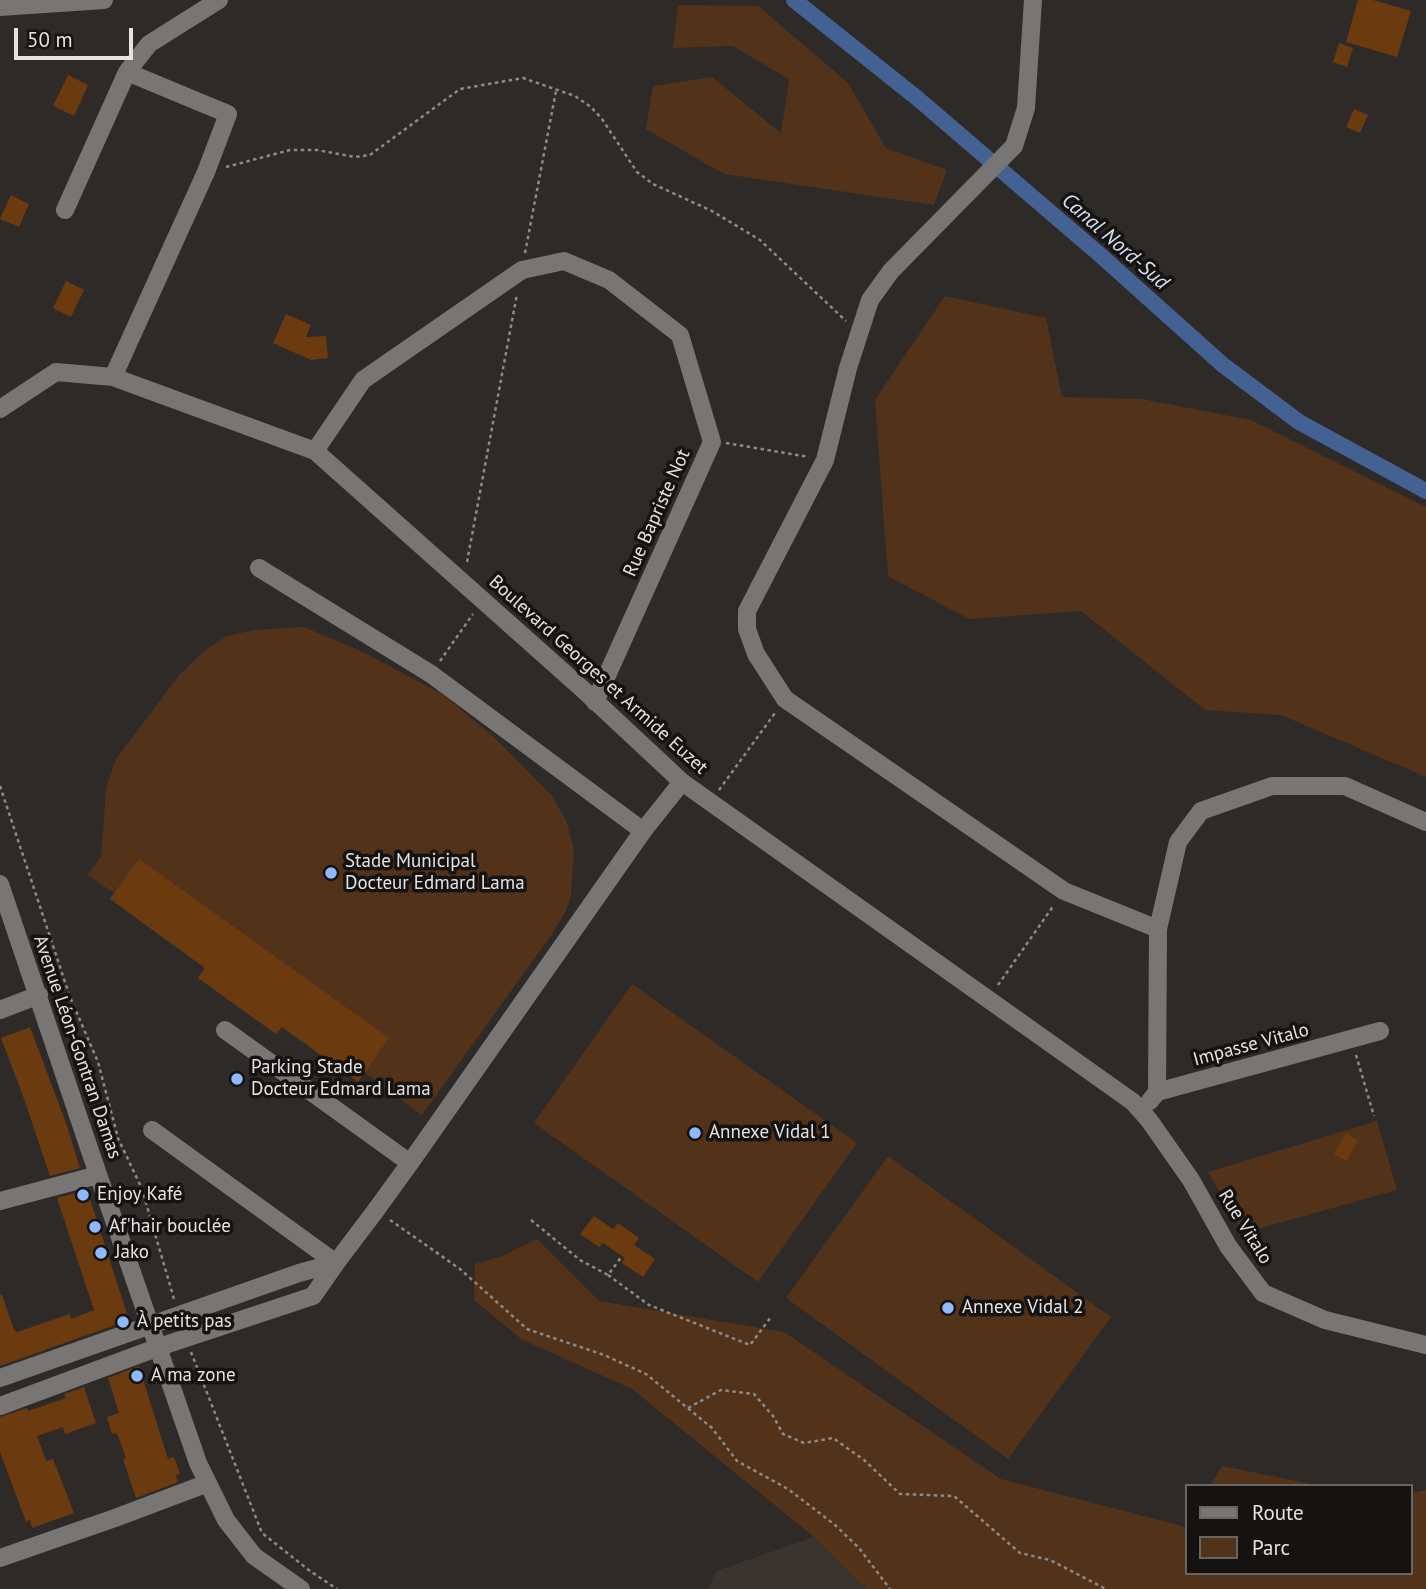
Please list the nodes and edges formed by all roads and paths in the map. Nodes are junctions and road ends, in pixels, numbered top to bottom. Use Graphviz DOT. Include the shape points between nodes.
graph roads {
  1 [pos="104,0"];
  2 [pos="219,0"];
  3 [pos="1033,0"];
  4 [pos="0,7"];
  5 [pos="127,72"];
  6 [pos="556,90"];
  7 [pos="206,172"];
  8 [pos="65,210"];
  9 [pos="522,270"];
  10 [pos="859,333"];
  11 [pos="113,377"];
  12 [pos="0,409"];
  13 [pos="712,442"];
  14 [pos="316,451"];
  15 [pos="825,460"];
  16 [pos="259,568"];
  17 [pos="463,583"];
  18 [pos="482,600"];
  19 [pos="431,674"];
  20 [pos="785,699"];
  21 [pos="595,702"];
  22 [pos="682,782"];
  23 [pos="0,786"];
  24 [pos="710,801"];
  25 [pos="1426,822"];
  26 [pos="643,831"];
  27 [pos="0,884"];
  28 [pos="1065,891"];
  29 [pos="1158,929"];
  30 [pos="38,995"];
  31 [pos="988,999"];
  32 [pos="0,1010"];
  33 [pos="225,1030"];
  34 [pos="1380,1031"];
  35 [pos="1351,1039"];
  36 [pos="1157,1092"];
  37 [pos="1142,1112"];
  38 [pos="1374,1116"];
  39 [pos="152,1130"];
  40 [pos="410,1163"];
  41 [pos="98,1175"];
  42 [pos="0,1201"];
  43 [pos="376,1210"];
  44 [pos="531,1220"];
  45 [pos="622,1256"];
  46 [pos="336,1263"];
  47 [pos="608,1275"];
  48 [pos="179,1316"];
  49 [pos="771,1317"];
  50 [pos="151,1325"];
  51 [pos="186,1339"];
  52 [pos="1426,1345"];
  53 [pos="159,1347"];
  54 [pos="0,1378"];
  55 [pos="0,1406"];
  56 [pos="688,1408"];
  57 [pos="208,1483"];
  58 [pos="0,1558"];
  59 [pos="301,1589"];
  60 [pos="337,1589"];
  61 [pos="890,1589"];
  62 [pos="1106,1589"];
  1 -- 4 [label="street"];
  2 -- 5 [label="street" via="149,44"];
  3 -- 10 [label="street" via="1026,108 1014,146 891,271 870,300"];
  5 -- 7 [label="street" via="228,114"];
  5 -- 8 [label="street"];
  6 -- 7 [label="path" via="523,78 460,89 370,155 290,150"];
  6 -- 9 [label="path"];
  6 -- 10 [label="path" via="591,107 637,172 760,240"];
  7 -- 11 [label="street"];
  9 -- 13 [label="street, Rue Bapriste Not" via="564,261 574,265 609,280 680,335"];
  9 -- 14 [label="street, Rue Bapriste Not" via="363,380"];
  9 -- 17 [label="path"];
  10 -- 15 [label="street"];
  11 -- 12 [label="street, Boulevard Georges et Armide Euzet" via="56,372"];
  11 -- 14 [label="street, Boulevard Georges et Armide Euzet"];
  13 -- 15 [label="path"];
  13 -- 21 [label="street, Rue Bapriste Not"];
  14 -- 17 [label="street, Boulevard Georges et Armide Euzet"];
  15 -- 20 [label="street" via="747,611 747,629 756,654"];
  16 -- 19 [label="street"];
  17 -- 18 [label="street, Boulevard Georges et Armide Euzet"];
  18 -- 19 [label="path"];
  18 -- 21 [label="street, Boulevard Georges et Armide Euzet"];
  19 -- 26 [label="street"];
  20 -- 24 [label="path"];
  20 -- 28 [label="street"];
  21 -- 22 [label="street, Boulevard Georges et Armide Euzet"];
  22 -- 24 [label="street, Boulevard Georges et Armide Euzet"];
  22 -- 26 [label="street"];
  23 -- 48 [label="path" via="70,997 98,1062 118,1138 142,1189"];
  24 -- 31 [label="street, Boulevard Georges et Armide Euzet"];
  25 -- 29 [label="street" via="1345,786 1272,786 1201,811 1178,842"];
  26 -- 40 [label="street"];
  27 -- 30 [label="street, Avenue Léon-Gontran Damas"];
  28 -- 29 [label="street"];
  28 -- 31 [label="path"];
  29 -- 36 [label="street"];
  30 -- 32 [label="street"];
  30 -- 41 [label="street, Avenue Léon-Gontran Damas"];
  31 -- 37 [label="street, Boulevard Georges et Armide Euzet"];
  33 -- 40 [label="street"];
  34 -- 35 [label="street, Impasse Vitalo"];
  35 -- 36 [label="street, Impasse Vitalo"];
  35 -- 38 [label="path"];
  36 -- 37 [label="street"];
  37 -- 52 [label="street, Rue Vitalo" via="1263,1293 1325,1320"];
  39 -- 46 [label="street"];
  40 -- 43 [label="street"];
  41 -- 42 [label="street"];
  41 -- 50 [label="street, Avenue Léon-Gontran Damas"];
  43 -- 46 [label="street"];
  43 -- 56 [label="path" via="460,1269 527,1329 646,1374"];
  44 -- 47 [label="path" via="580,1260"];
  45 -- 47 [label="path"];
  46 -- 48 [label="street"];
  46 -- 51 [label="street" via="313,1296"];
  47 -- 49 [label="path" via="649,1305 750,1345"];
  48 -- 50 [label="street"];
  50 -- 53 [label="street, Avenue Léon-Gontran Damas"];
  50 -- 54 [label="street"];
  51 -- 53 [label="street"];
  51 -- 60 [label="path" via="262,1533"];
  53 -- 55 [label="street"];
  53 -- 57 [label="street, Avenue Léon-Gontran Damas"];
  56 -- 61 [label="path" via="712,1428 737,1461 788,1489 843,1533"];
  56 -- 62 [label="path" via="721,1390 754,1394 783,1434 804,1443 833,1438 900,1494 954,1496 1020,1553 1050,1560"];
  57 -- 58 [label="street"];
  57 -- 59 [label="street, Avenue Léon-Gontran Damas" via="226,1520 254,1556"];
}
